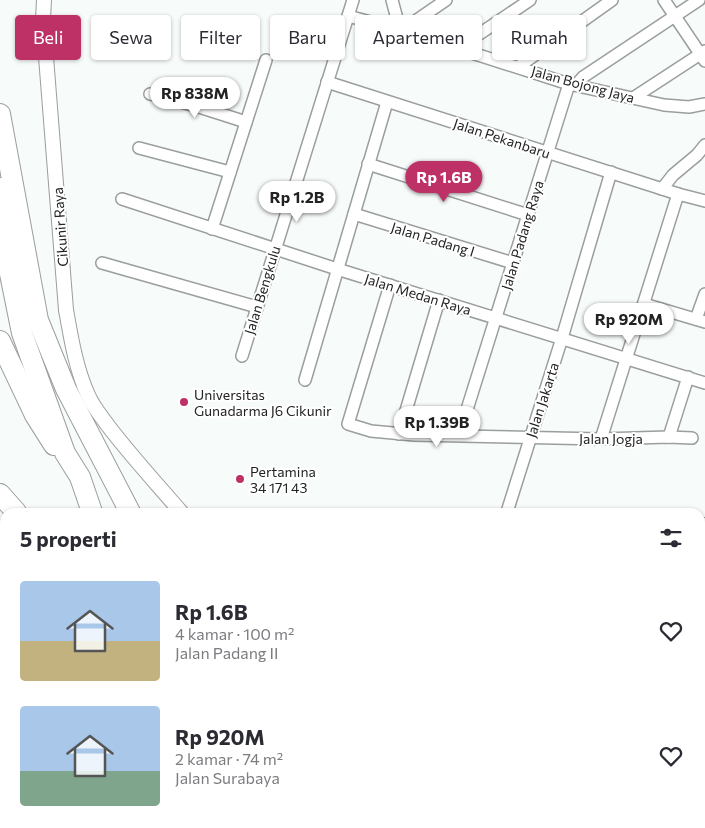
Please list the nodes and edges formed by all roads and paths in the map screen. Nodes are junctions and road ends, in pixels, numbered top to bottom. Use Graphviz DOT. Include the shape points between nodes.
graph roads {
  1 [pos="44,0"];
  2 [pos="353,0"];
  3 [pos="392,0"];
  4 [pos="446,0"];
  5 [pos="530,0"];
  6 [pos="612,0"];
  7 [pos="664,0"];
  8 [pos="699,0"];
  9 [pos="396,15"];
  10 [pos="424,15"];
  11 [pos="348,16"];
  12 [pos="675,16"];
  13 [pos="355,18"];
  14 [pos="482,32"];
  15 [pos="482,56"];
  16 [pos="704,56"];
  17 [pos="266,60"];
  18 [pos="518,67"];
  19 [pos="326,82"];
  20 [pos="573,84"];
  21 [pos="150,94"];
  22 [pos="633,98"];
  23 [pos="387,102"];
  24 [pos="705,104"];
  25 [pos="0,114"];
  26 [pos="246,122"];
  27 [pos="705,144"];
  28 [pos="139,148"];
  29 [pos="547,152"];
  30 [pos="0,156"];
  31 [pos="368,164"];
  32 [pos="230,172"];
  33 [pos="611,172"];
  34 [pos="662,189"];
  35 [pos="678,194"];
  36 [pos="122,199"];
  37 [pos="705,201"];
  38 [pos="354,214"];
  39 [pos="528,215"];
  40 [pos="212,229"];
  41 [pos="275,249"];
  42 [pos="102,263"];
  43 [pos="513,263"];
  44 [pos="338,269"];
  45 [pos="390,285"];
  46 [pos="705,294"];
  47 [pos="440,300"];
  48 [pos="644,304"];
  49 [pos="257,307"];
  50 [pos="496,318"];
  51 [pos="700,320"];
  52 [pos="562,338"];
  53 [pos="0,341"];
  54 [pos="242,356"];
  55 [pos="627,358"];
  56 [pos="688,377"];
  57 [pos="304,380"];
  58 [pos="705,383"];
  59 [pos="399,434"];
  60 [pos="459,435"];
  61 [pos="530,437"];
  62 [pos="669,437"];
  63 [pos="692,438"];
  64 [pos="601,439"];
  65 [pos="65,453"];
  66 [pos="0,494"];
  67 [pos="12,508"];
  68 [pos="91,508"];
  69 [pos="128,508"];
  70 [pos="178,508"];
  71 [pos="508,508"];
  1 -- 70 [label="street, Cikunir Raya" via="70,335 88,396 120,441"];
  2 -- 11 [label="street, Jalan Bengkulu"];
  3 -- 9 [label="street"];
  4 -- 10 [label="street"];
  5 -- 14 [label="street"];
  6 -- 18 [label="street"];
  7 -- 12 [label="street"];
  8 -- 12 [label="street"];
  11 -- 13 [label="street, Jalan Bojong Jaya"];
  11 -- 19 [label="street, Jalan Bengkulu"];
  12 -- 16 [label="street"];
  12 -- 20 [label="street"];
  15 -- 18 [label="street, Jalan Bojong Jaya"];
  16 -- 22 [label="street"];
  17 -- 26 [label="street"];
  18 -- 20 [label="street, Jalan Bojong Jaya"];
  19 -- 23 [label="street, Jalan Pekanbaru"];
  19 -- 41 [label="street, Jalan Bengkulu"];
  20 -- 22 [label="street, Jalan Bojong Jaya"];
  20 -- 29 [label="street, Jalan Padang Raya"];
  21 -- 26 [label="street"];
  22 -- 24 [label="street, Jalan Bojong Jaya" via="664,105 689,107"];
  23 -- 29 [label="street, Jalan Pekanbaru"];
  23 -- 31 [label="street"];
  25 -- 69 [label="highway" via="38,320 66,389"];
  26 -- 32 [label="street"];
  27 -- 34 [label="street"];
  28 -- 32 [label="street"];
  29 -- 33 [label="street, Jalan Pekanbaru"];
  29 -- 39 [label="street, Jalan Padang Raya"];
  30 -- 65 [label="highway" via="8,264 22,333"];
  31 -- 38 [label="street"];
  31 -- 39 [label="street"];
  32 -- 40 [label="street"];
  33 -- 34 [label="street, Jalan Pekanbaru"];
  33 -- 52 [label="street, Jalan Jakarta"];
  34 -- 35 [label="street, Jalan Pekanbaru"];
  35 -- 37 [label="street, Jalan Pekanbaru"];
  35 -- 48 [label="street"];
  36 -- 40 [label="street, Jalan Medan Raya"];
  38 -- 43 [label="street, Jalan Padang I"];
  38 -- 44 [label="street"];
  39 -- 43 [label="street, Jalan Padang Raya"];
  40 -- 41 [label="street, Jalan Medan Raya"];
  41 -- 44 [label="street, Jalan Medan Raya"];
  41 -- 49 [label="street, Jalan Bengkulu"];
  42 -- 49 [label="street"];
  43 -- 50 [label="street, Jalan Padang Raya"];
  44 -- 45 [label="street, Jalan Medan Raya"];
  44 -- 57 [label="street"];
  45 -- 47 [label="street, Jalan Medan Raya"];
  45 -- 59 [label="street, Jalan Jogja" via="348,424"];
  46 -- 51 [label="street"];
  47 -- 50 [label="street, Jalan Medan Raya"];
  47 -- 59 [label="street"];
  48 -- 51 [label="street"];
  48 -- 55 [label="street"];
  49 -- 54 [label="street, Jalan Bengkulu"];
  50 -- 52 [label="street, Jalan Medan Raya"];
  50 -- 60 [label="street, Jalan Padang Raya"];
  52 -- 55 [label="street, Jalan Medan Raya"];
  52 -- 61 [label="street, Jalan Jakarta"];
  53 -- 65 [label="highway" via="35,415 62,458"];
  55 -- 56 [label="street, Jalan Medan Raya"];
  55 -- 64 [label="street"];
  56 -- 58 [label="street, Jalan Medan Raya"];
  56 -- 62 [label="street"];
  59 -- 60 [label="street, Jalan Jogja"];
  60 -- 61 [label="street, Jalan Jogja"];
  61 -- 64 [label="street, Jalan Jogja"];
  61 -- 71 [label="street, Jalan Jakarta"];
  62 -- 63 [label="street, Jalan Jogja"];
  62 -- 64 [label="street, Jalan Jogja"];
  65 -- 68 [label="highway" via="80,477"];
  66 -- 67 [label="highway"];
}
